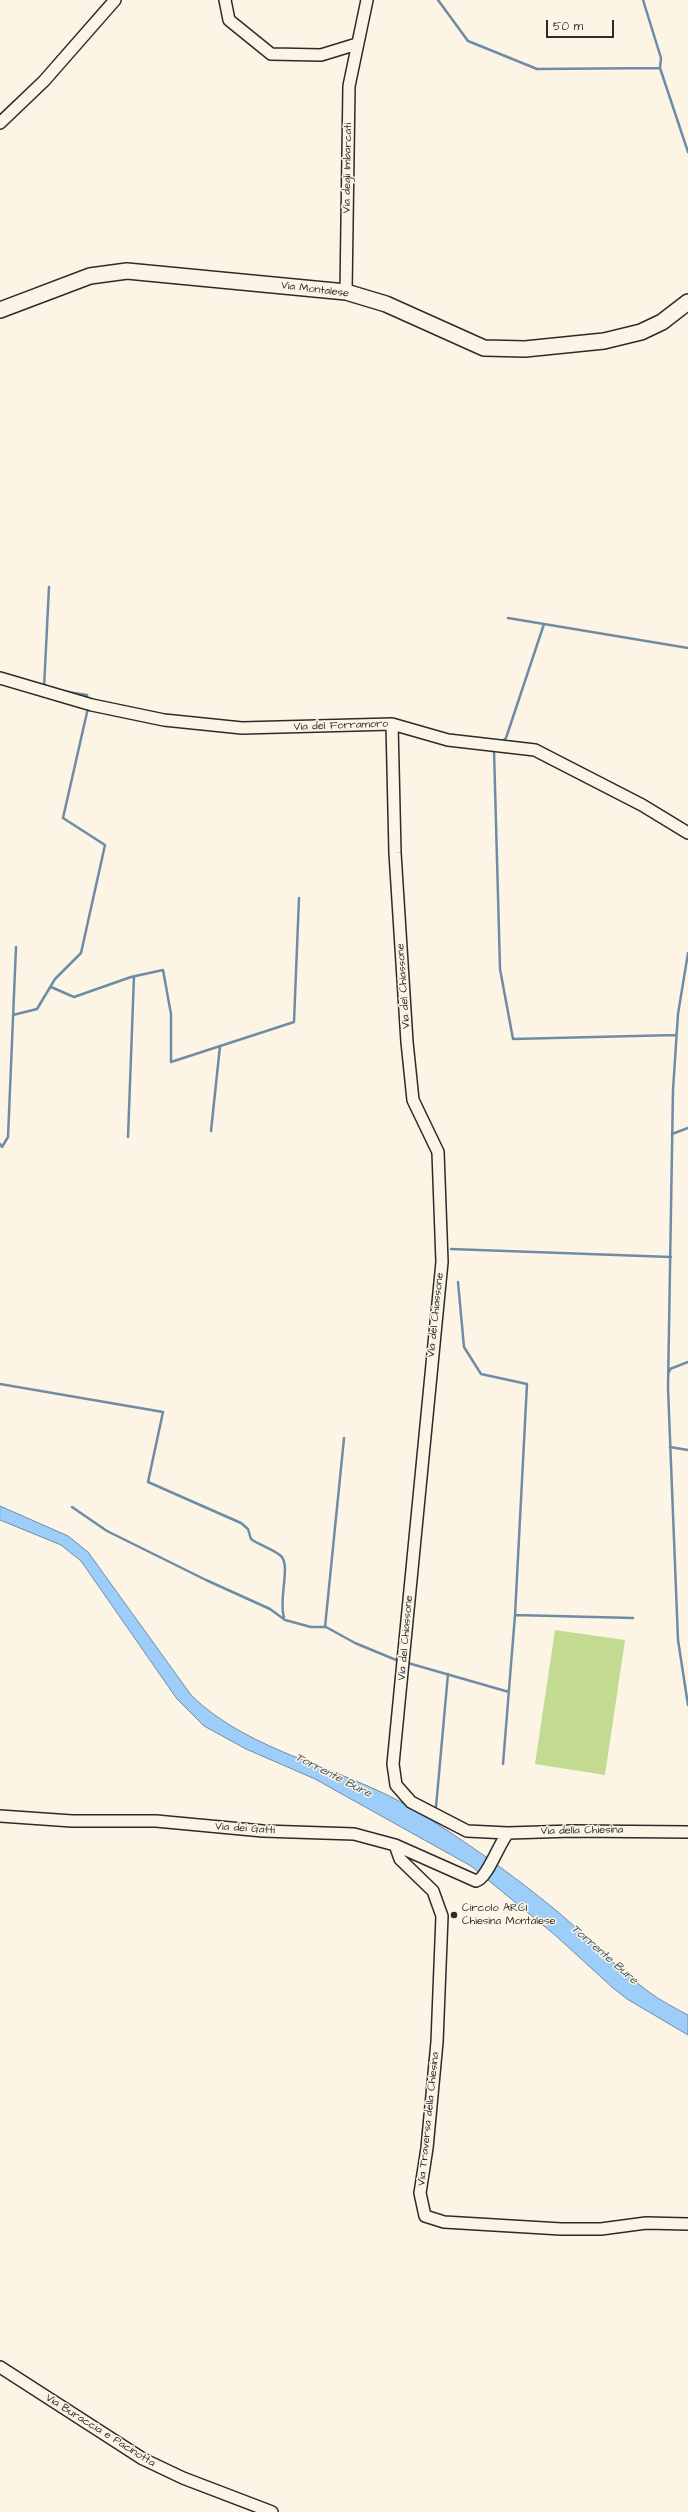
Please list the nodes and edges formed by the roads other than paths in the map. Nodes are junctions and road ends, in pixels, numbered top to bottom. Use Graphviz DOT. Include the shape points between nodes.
graph roads {
  1 [pos="115,0"];
  2 [pos="225,0"];
  3 [pos="367,0"];
  4 [pos="357,44"];
  5 [pos="0,123"];
  6 [pos="346,292"];
  7 [pos="688,302"];
  8 [pos="0,310"];
  9 [pos="0,678"];
  10 [pos="392,724"];
  11 [pos="688,833"];
  12 [pos="0,1816"];
  13 [pos="688,1832"];
  14 [pos="508,1833"];
  15 [pos="395,1846"];
  16 [pos="688,2224"];
  17 [pos="0,2367"];
  18 [pos="272,2512"];
  1 -- 5 [label="street" via="44,81"];
  2 -- 4 [label="street" via="229,20 271,54 321,55"];
  3 -- 4 [label="street, Via degli Imbarcati"];
  4 -- 6 [label="street, Via degli Imbarcati" via="349,86"];
  6 -- 7 [label="main road, Via Montalese" via="386,304 484,348 525,349 604,341 641,332 662,322"];
  6 -- 8 [label="main road, Via Montalese" via="127,272 90,276"];
  9 -- 10 [label="street, Via del Forramoro" via="92,705 164,720 242,728"];
  10 -- 11 [label="street, Via del Forramoro" via="448,740 535,750 642,804"];
  10 -- 14 [label="street, Via del Chiassone" via="395,852 413,1100 438,1152 442,1232 442,1262 393,1764 396,1785 411,1802 467,1830"];
  12 -- 15 [label="street, Via dei Gatti" via="72,1821 145,1821 263,1831 354,1834"];
  13 -- 14 [label="street, Via della Chiesina"];
  14 -- 15 [label="street, Via dei Gatti" via="500,1843 483,1878 470,1880"];
  15 -- 16 [label="street, Via Traversa della Chiesina" via="400,1859 433,1891 442,1921 436,2050 420,2193 425,2216 444,2222 561,2229 602,2229 646,2223"];
  17 -- 18 [label="street, Via Buraccia e Pacinotta" via="143,2459 183,2478"];
}
